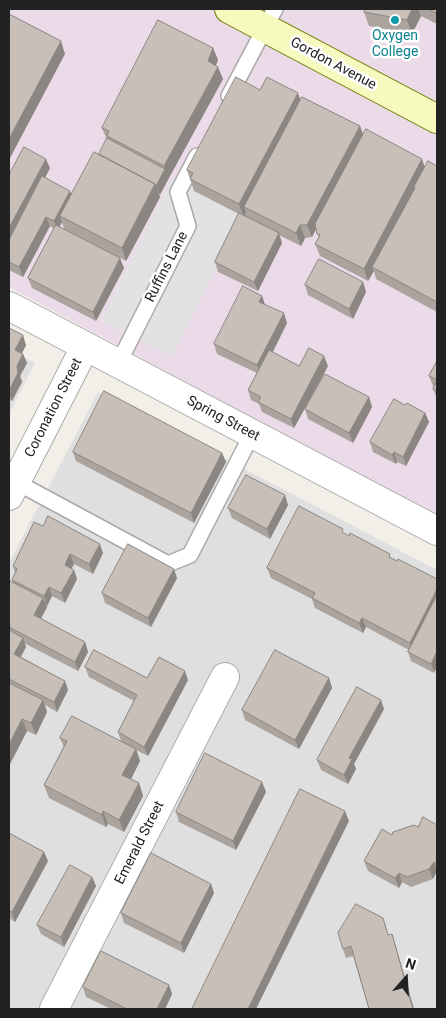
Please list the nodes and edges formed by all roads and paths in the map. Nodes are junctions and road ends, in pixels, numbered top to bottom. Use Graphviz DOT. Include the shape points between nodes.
graph roads {
  1 [pos="229,9"];
  2 [pos="270,18"];
  3 [pos="222,107"];
  4 [pos="437,119"];
  5 [pos="205,141"];
  6 [pos="9,306"];
  7 [pos="85,347"];
  8 [pos="118,364"];
  9 [pos="252,434"];
  10 [pos="12,489"];
  11 [pos="437,531"];
  12 [pos="225,678"];
  13 [pos="54,1009"];
  1 -- 2 [label="street, Gordon Avenue"];
  2 -- 3 [label="lane"];
  2 -- 4 [label="street, Gordon Avenue"];
  5 -- 8 [label="lane, Ruffins Lane" via="178,192 188,226"];
  6 -- 7 [label="street, Spring Street"];
  7 -- 8 [label="street, Spring Street"];
  7 -- 10 [label="street, Coronation Street"];
  8 -- 9 [label="street, Spring Street"];
  9 -- 10 [label="lane" via="190,555 168,564"];
  9 -- 11 [label="street, Spring Street"];
  12 -- 13 [label="street, Emerald Street"];
}
